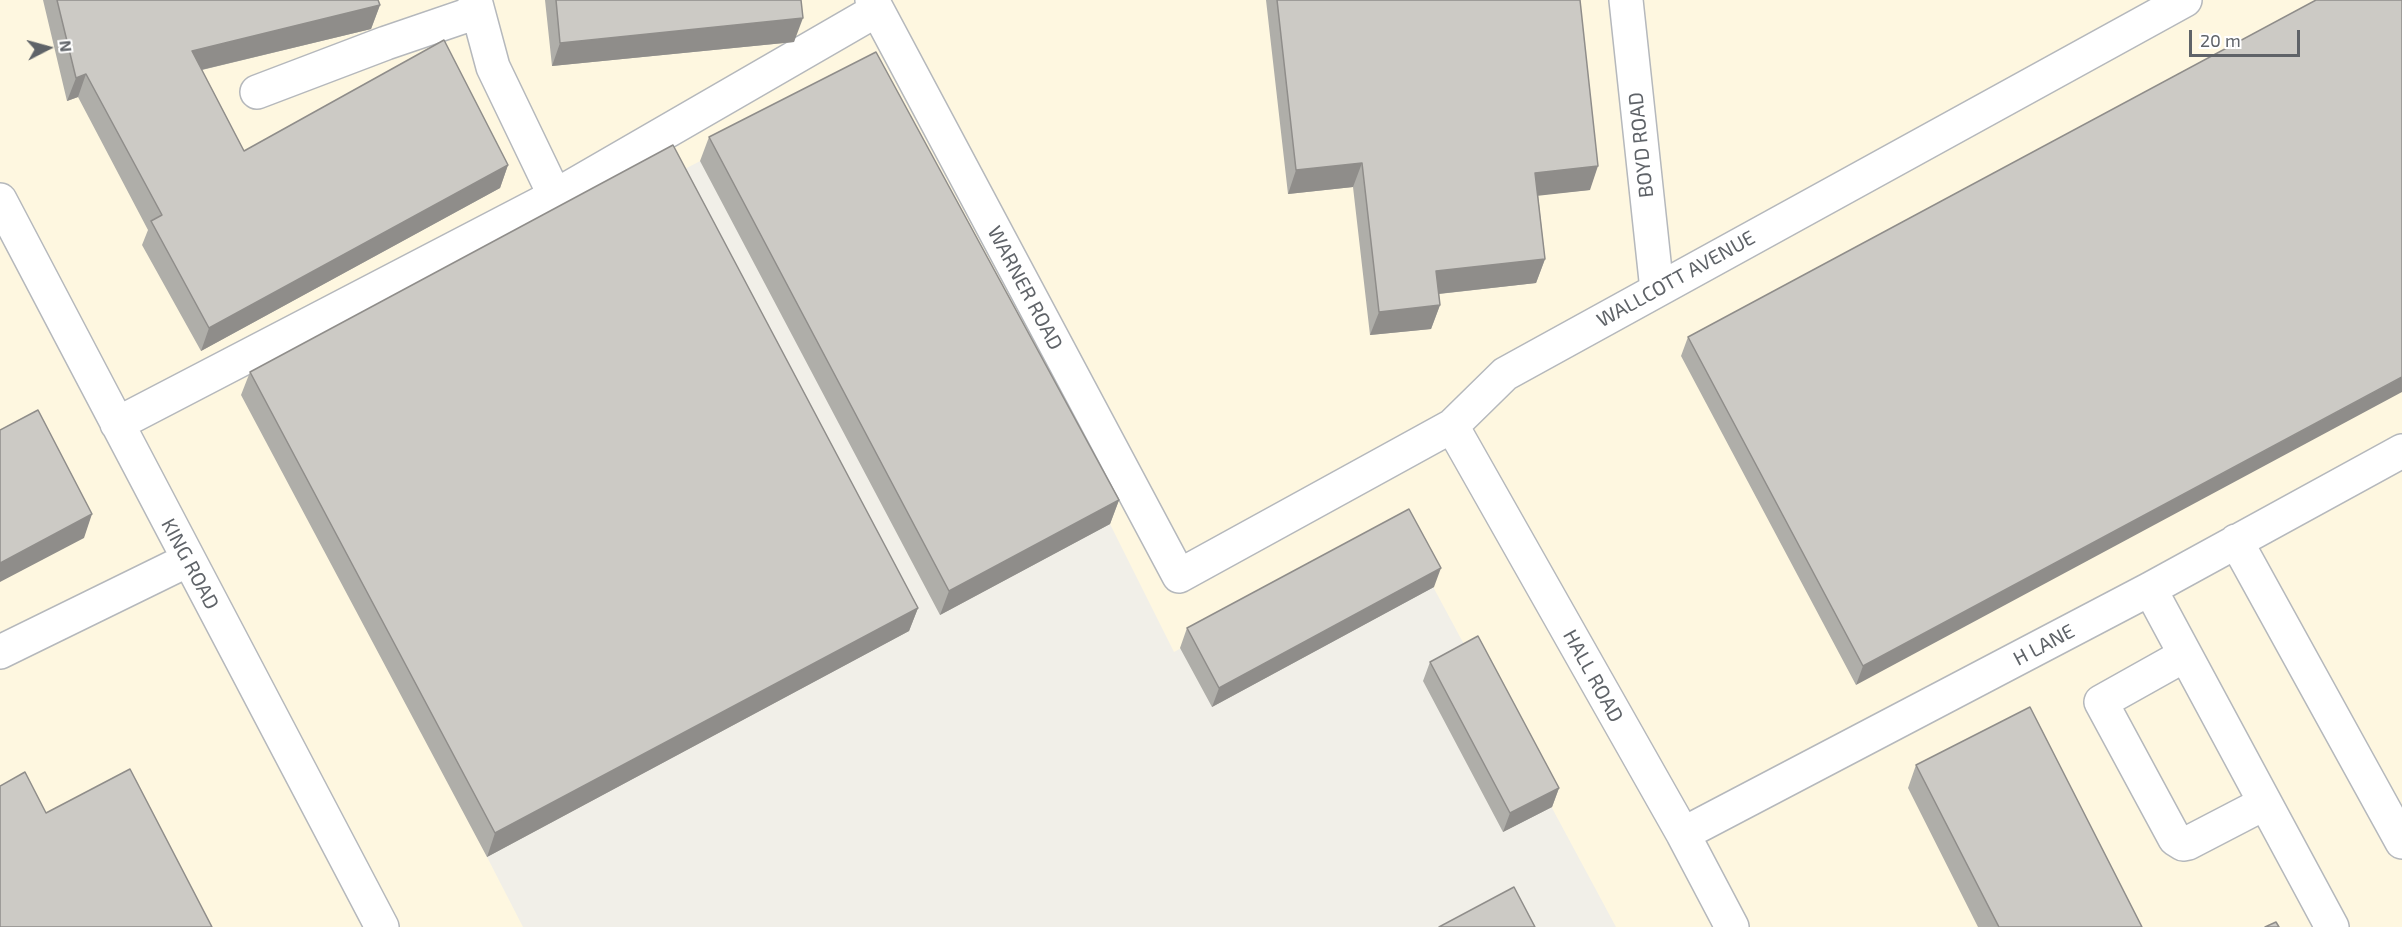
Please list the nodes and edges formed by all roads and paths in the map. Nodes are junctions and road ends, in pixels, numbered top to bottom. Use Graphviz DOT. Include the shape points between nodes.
graph roads {
  1 [pos="1626,0"];
  2 [pos="2185,0"];
  3 [pos="874,5"];
  4 [pos="476,6"];
  5 [pos="257,92"];
  6 [pos="555,196"];
  7 [pos="0,200"];
  8 [pos="1657,290"];
  9 [pos="117,424"];
  10 [pos="1452,426"];
  11 [pos="2402,451"];
  12 [pos="2236,541"];
  13 [pos="188,560"];
  14 [pos="1179,576"];
  15 [pos="2150,589"];
  16 [pos="0,652"];
  17 [pos="2185,655"];
  18 [pos="2265,802"];
  19 [pos="1683,834"];
  20 [pos="2402,842"];
  21 [pos="382,927"];
  22 [pos="1732,927"];
  23 [pos="2332,927"];
  1 -- 8 [label="street, BOYD ROAD"];
  2 -- 8 [label="street, WALLCOTT AVENUE"];
  3 -- 6 [label="street"];
  3 -- 14 [label="street, WARNER ROAD"];
  4 -- 5 [label="street"];
  4 -- 6 [label="street" via="493,67"];
  6 -- 9 [label="street"];
  7 -- 9 [label="street, KING ROAD"];
  8 -- 10 [label="street, WALLCOTT AVENUE" via="1505,374"];
  9 -- 13 [label="street, KING ROAD"];
  10 -- 14 [label="street, WALLCOTT AVENUE"];
  10 -- 19 [label="street, HALL ROAD"];
  11 -- 12 [label="street, H LANE"];
  12 -- 15 [label="street, H LANE"];
  12 -- 20 [label="street"];
  13 -- 16 [label="street"];
  13 -- 21 [label="street, KING ROAD"];
  15 -- 17 [label="street"];
  15 -- 19 [label="street, H LANE"];
  17 -- 18 [label="street"];
  17 -- 18 [label="street" via="2101,702 2175,839 2184,844 2191,842"];
  18 -- 23 [label="street"];
  19 -- 22 [label="street, HALL ROAD"];
}
